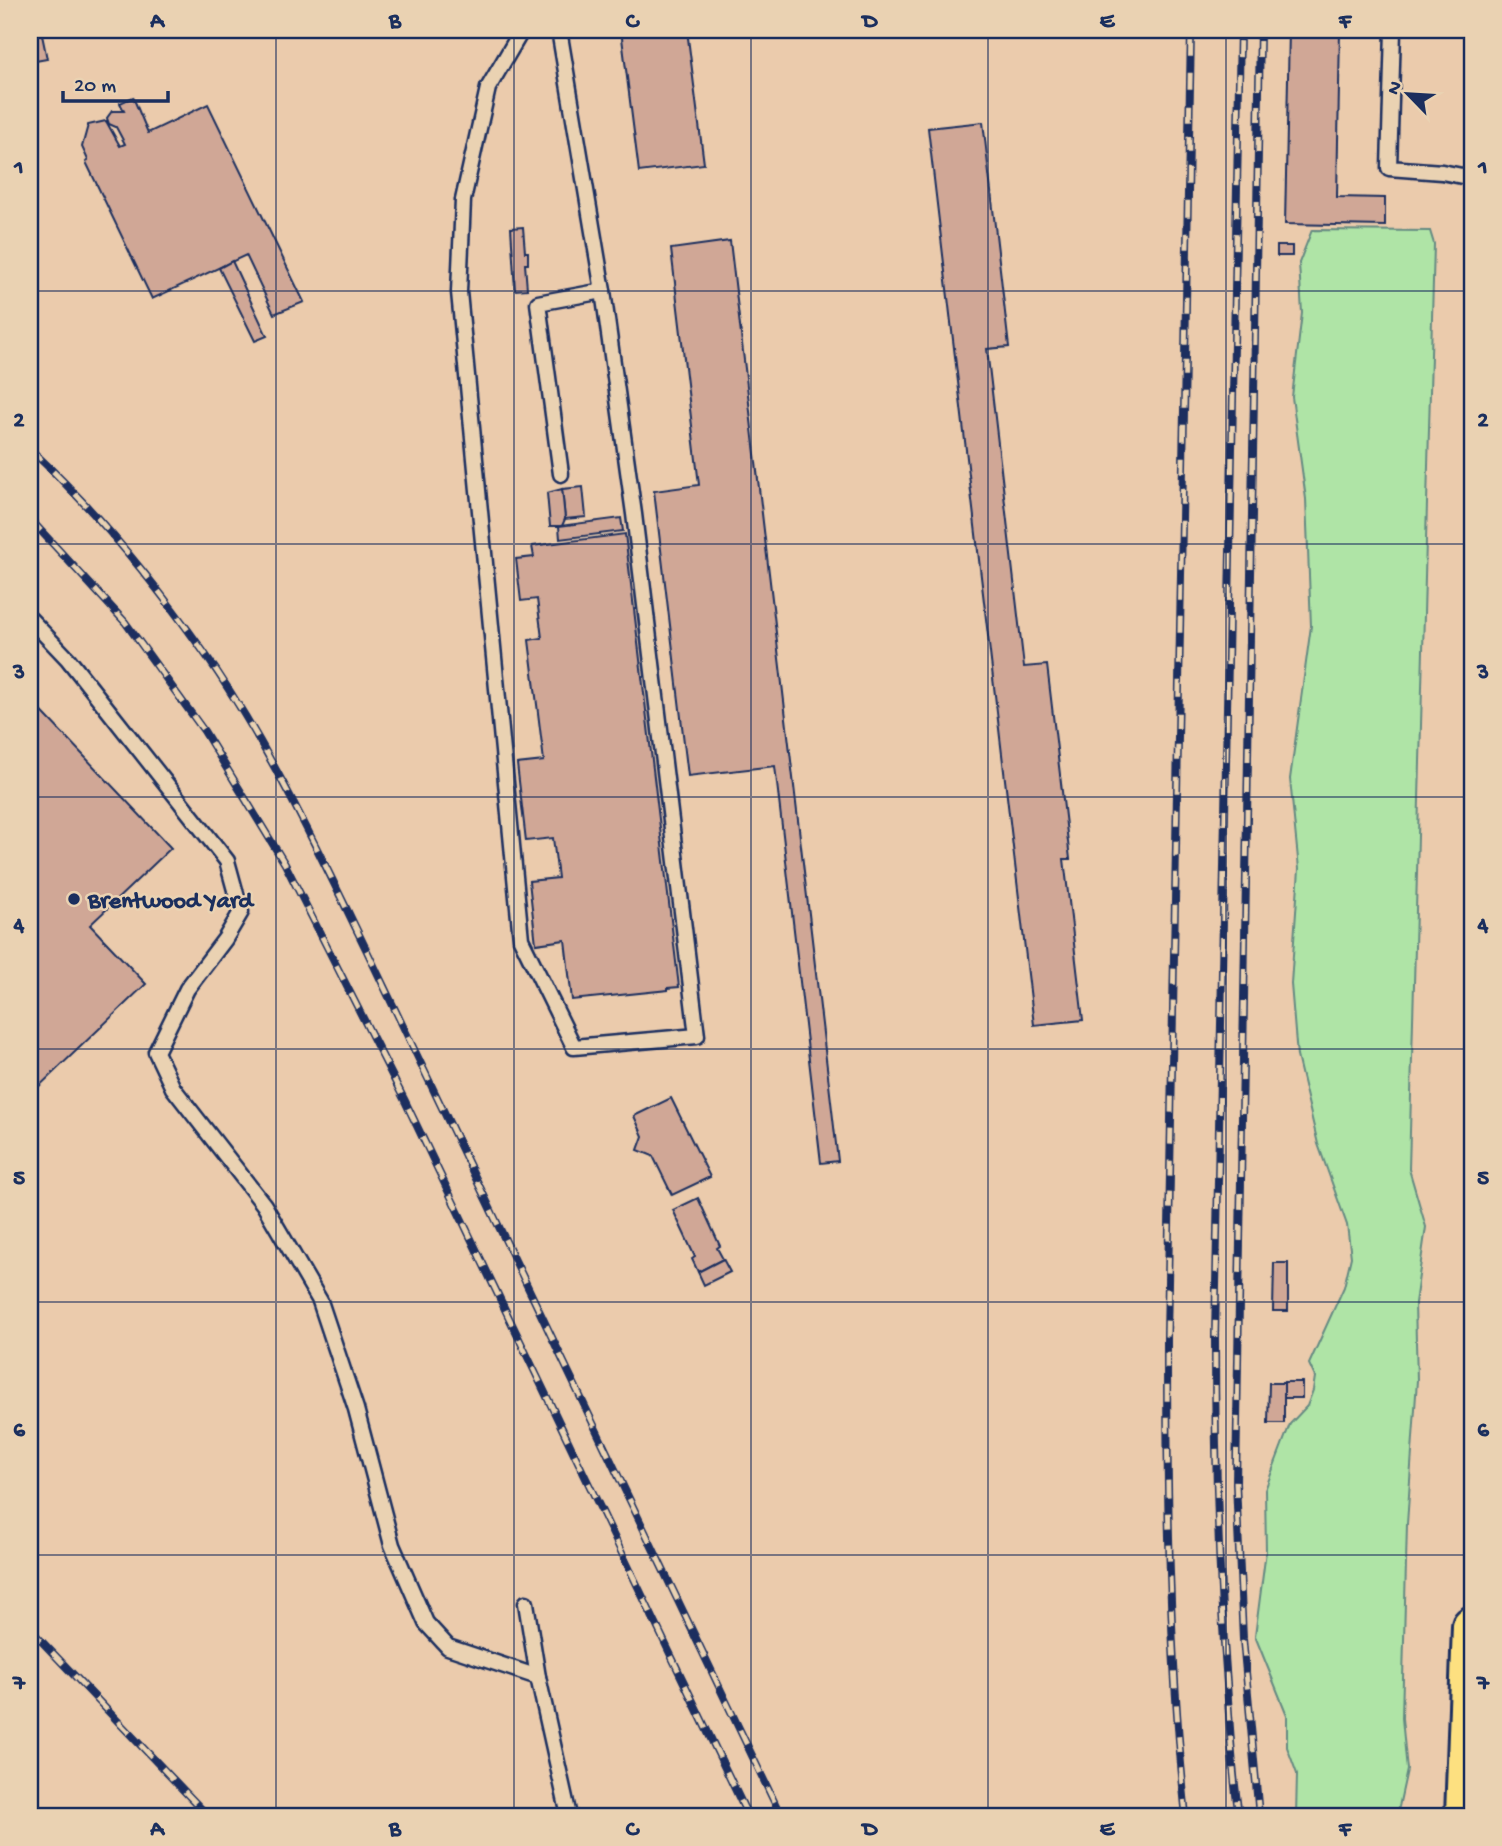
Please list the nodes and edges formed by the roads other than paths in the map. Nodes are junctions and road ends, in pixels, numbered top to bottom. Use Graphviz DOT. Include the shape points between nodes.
graph roads {
  1 [pos="522,30"];
  2 [pos="559,30"];
  3 [pos="1393,30"];
  4 [pos="1472,178"];
  5 [pos="603,291"];
  6 [pos="561,474"];
  7 [pos="30,618"];
  8 [pos="526,1602"];
  9 [pos="1472,1626"];
  10 [pos="538,1677"];
  11 [pos="1470,1771"];
  12 [pos="569,1816"];
  13 [pos="1465,1816"];
  1 -- 5 [label="lane" via="488,88 463,200 459,292 521,939 574,1047 697,1036"];
  2 -- 5 [label="lane"];
  3 -- 4 [label="lane" via="1389,168"];
  5 -- 6 [label="lane" via="538,303"];
  7 -- 10 [label="lane" via="68,659 228,861 241,912 187,989 156,1052 173,1088 264,1205 320,1301 356,1409 392,1545 426,1623 448,1647"];
  8 -- 10 [label="lane"];
  9 -- 11 [label="highway"];
  10 -- 12 [label="lane"];
  11 -- 13 [label="highway"];
}
